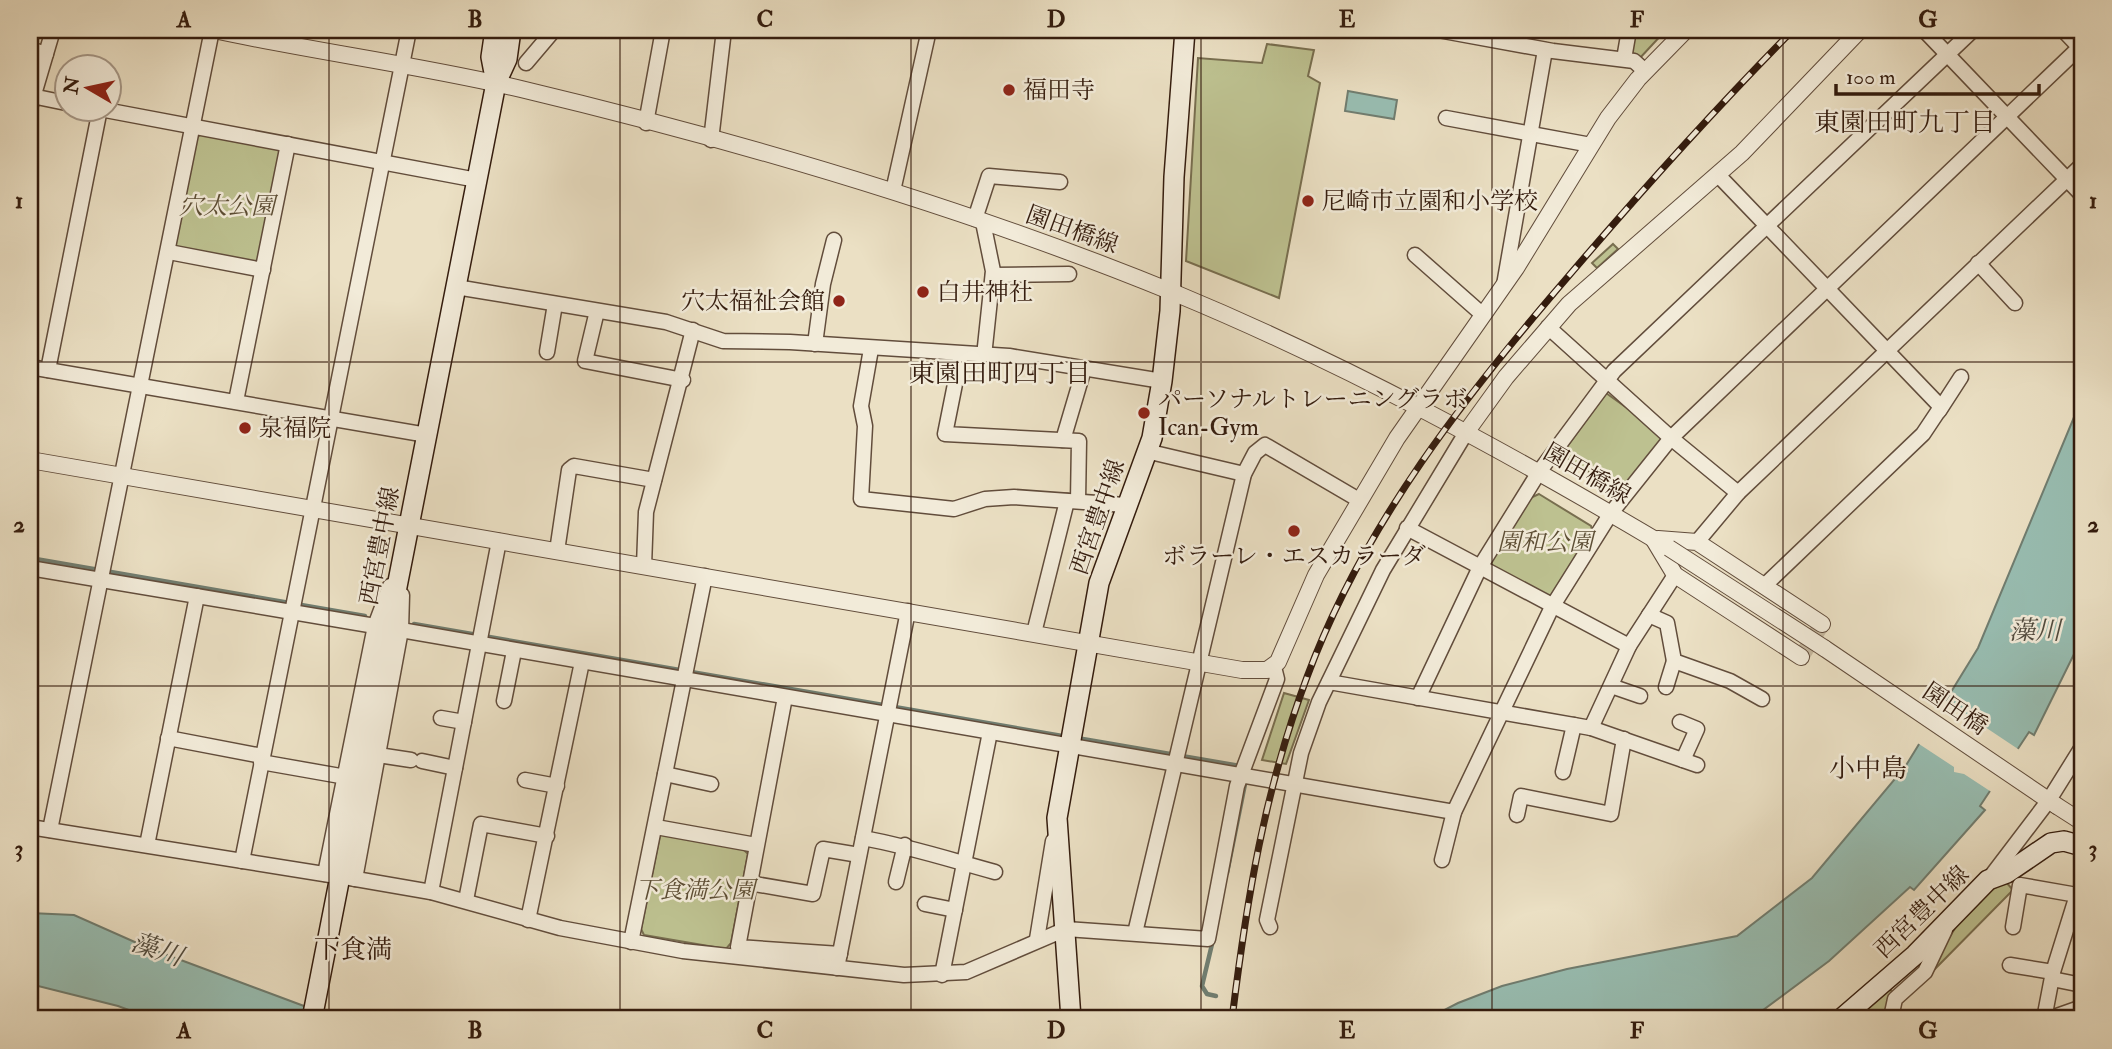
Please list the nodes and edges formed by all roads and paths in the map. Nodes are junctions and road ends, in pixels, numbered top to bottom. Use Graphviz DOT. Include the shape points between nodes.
graph roads {
  1 [pos="53,30"];
  2 [pos="213,30"];
  3 [pos="409,30"];
  4 [pos="495,30"];
  5 [pos="511,30"];
  6 [pos="554,30"];
  7 [pos="663,30"];
  8 [pos="724,30"];
  9 [pos="929,30"];
  10 [pos="1185,30"];
  11 [pos="1438,30"];
  12 [pos="1629,30"];
  13 [pos="1686,30"];
  14 [pos="1860,30"];
  15 [pos="1923,30"];
  16 [pos="1973,30"];
  17 [pos="2063,30"];
  18 [pos="30,48"];
  19 [pos="2082,48"];
  20 [pos="1545,50"];
  21 [pos="1948,53"];
  22 [pos="46,54"];
  23 [pos="1624,59"];
  24 [pos="526,63"];
  25 [pos="402,65"];
  26 [pos="1645,71"];
  27 [pos="496,83"];
  28 [pos="52,103"];
  29 [pos="30,104"];
  30 [pos="122,114"];
  31 [pos="2008,117"];
  32 [pos="1446,118"];
  33 [pos="96,122"];
  34 [pos="646,123"];
  35 [pos="194,127"];
  36 [pos="1530,133"];
  37 [pos="711,140"];
  38 [pos="288,144"];
  39 [pos="1591,145"];
  40 [pos="383,161"];
  41 [pos="2082,165"];
  42 [pos="1718,175"];
  43 [pos="2067,179"];
  44 [pos="477,180"];
  45 [pos="1060,182"];
  46 [pos="893,191"];
  47 [pos="2082,195"];
  48 [pos="979,221"];
  49 [pos="1768,225"];
  50 [pos="834,240"];
  51 [pos="169,252"];
  52 [pos="1415,256"];
  53 [pos="1978,263"];
  54 [pos="263,270"];
  55 [pos="1069,274"];
  56 [pos="993,275"];
  57 [pos="1504,286"];
  58 [pos="456,287"];
  59 [pos="1826,288"];
  60 [pos="1170,292"];
  61 [pos="2015,303"];
  62 [pos="555,304"];
  63 [pos="597,312"];
  64 [pos="1483,315"];
  65 [pos="1548,327"];
  66 [pos="693,330"];
  67 [pos="815,344"];
  68 [pos="871,349"];
  69 [pos="1885,351"];
  70 [pos="547,352"];
  71 [pos="961,354"];
  72 [pos="984,356"];
  73 [pos="30,367"];
  74 [pos="1084,369"];
  75 [pos="48,370"];
  76 [pos="1961,377"];
  77 [pos="682,380"];
  78 [pos="1606,380"];
  79 [pos="1162,381"];
  80 [pos="142,386"];
  81 [pos="236,401"];
  82 [pos="1418,407"];
  83 [pos="1939,411"];
  84 [pos="331,418"];
  85 [pos="1467,432"];
  86 [pos="427,435"];
  87 [pos="1671,438"];
  88 [pos="1063,440"];
  89 [pos="1146,451"];
  90 [pos="30,460"];
  91 [pos="1539,472"];
  92 [pos="1244,474"];
  93 [pos="123,476"];
  94 [pos="654,480"];
  95 [pos="1738,493"];
  96 [pos="1359,500"];
  97 [pos="1072,501"];
  98 [pos="1125,505"];
  99 [pos="313,509"];
  100 [pos="1611,513"];
  101 [pos="409,525"];
  102 [pos="1407,528"];
  103 [pos="1652,538"];
  104 [pos="499,541"];
  105 [pos="1697,542"];
  106 [pos="557,551"];
  107 [pos="404,552"];
  108 [pos="644,566"];
  109 [pos="1480,567"];
  110 [pos="30,568"];
  111 [pos="103,574"];
  112 [pos="1675,575"];
  113 [pos="705,576"];
  114 [pos="1764,586"];
  115 [pos="197,596"];
  116 [pos="293,606"];
  117 [pos="1552,607"];
  118 [pos="908,611"];
  119 [pos="1649,615"];
  120 [pos="1822,624"];
  121 [pos="375,626"];
  122 [pos="401,630"];
  123 [pos="1034,633"];
  124 [pos="480,639"];
  125 [pos="1089,641"];
  126 [pos="1629,646"];
  127 [pos="514,651"];
  128 [pos="1801,657"];
  129 [pos="1842,660"];
  130 [pos="1199,661"];
  131 [pos="582,662"];
  132 [pos="1674,662"];
  133 [pos="1274,667"];
  134 [pos="686,675"];
  135 [pos="1329,682"];
  136 [pos="1611,686"];
  137 [pos="1666,687"];
  138 [pos="1640,696"];
  139 [pos="785,697"];
  140 [pos="1418,698"];
  141 [pos="1762,699"];
  142 [pos="504,701"];
  143 [pos="888,709"];
  144 [pos="1503,713"];
  145 [pos="441,718"];
  146 [pos="464,722"];
  147 [pos="1680,722"];
  148 [pos="1574,725"];
  149 [pos="1591,727"];
  150 [pos="990,732"];
  151 [pos="168,738"];
  152 [pos="1624,739"];
  153 [pos="1072,741"];
  154 [pos="2082,747"];
  155 [pos="378,754"];
  156 [pos="1177,758"];
  157 [pos="261,759"];
  158 [pos="1683,760"];
  159 [pos="1697,765"];
  160 [pos="455,768"];
  161 [pos="1244,770"];
  162 [pos="1563,772"];
  163 [pos="665,774"];
  164 [pos="525,780"];
  165 [pos="351,781"];
  166 [pos="711,783"];
  167 [pos="1293,785"];
  168 [pos="557,786"];
  169 [pos="2049,800"];
  170 [pos="1454,813"];
  171 [pos="1517,815"];
  172 [pos="1057,818"];
  173 [pos="2082,820"];
  174 [pos="30,827"];
  175 [pos="656,827"];
  176 [pos="50,831"];
  177 [pos="547,835"];
  178 [pos="863,838"];
  179 [pos="147,845"];
  180 [pos="756,845"];
  181 [pos="905,845"];
  182 [pos="2080,845"];
  183 [pos="859,855"];
  184 [pos="1442,860"];
  185 [pos="242,861"];
  186 [pos="964,861"];
  187 [pos="995,872"];
  188 [pos="340,874"];
  189 [pos="1988,880"];
  190 [pos="896,882"];
  191 [pos="749,883"];
  192 [pos="431,892"];
  193 [pos="2080,896"];
  194 [pos="466,900"];
  195 [pos="925,904"];
  196 [pos="955,910"];
  197 [pos="1950,919"];
  198 [pos="528,920"];
  199 [pos="2013,927"];
  200 [pos="1270,928"];
  201 [pos="1066,929"];
  202 [pos="1135,933"];
  203 [pos="1037,939"];
  204 [pos="631,942"];
  205 [pos="839,961"];
  206 [pos="2010,965"];
  207 [pos="942,975"];
  208 [pos="2052,976"];
  209 [pos="2082,985"];
  210 [pos="2082,1007"];
  211 [pos="1892,1013"];
  212 [pos="1071,1014"];
  213 [pos="312,1019"];
  214 [pos="1841,1019"];
  215 [pos="2046,1019"];
  1 -- 22 [label="street"];
  2 -- 25 [label="street, 園田橋線"];
  2 -- 35 [label="street"];
  3 -- 25 [label="street"];
  4 -- 27 [label="main road, 西宮豊中線" via="491,57"];
  5 -- 27 [label="main road, 西宮豊中線" via="507,59"];
  6 -- 24 [label="street"];
  7 -- 34 [label="street"];
  8 -- 37 [label="street"];
  9 -- 46 [label="street"];
  10 -- 60 [label="main road, 西宮豊中線"];
  11 -- 20 [label="street"];
  12 -- 23 [label="street"];
  13 -- 26 [label="street"];
  14 -- 42 [label="street"];
  15 -- 21 [label="street"];
  16 -- 21 [label="street"];
  17 -- 19 [label="street"];
  18 -- 22 [label="street"];
  19 -- 31 [label="street"];
  20 -- 23 [label="street"];
  20 -- 36 [label="street"];
  21 -- 31 [label="street"];
  21 -- 49 [label="street"];
  22 -- 29 [label="street"];
  23 -- 26 [label="street"];
  25 -- 27 [label="street, 園田橋線"];
  25 -- 40 [label="street"];
  26 -- 39 [label="street"];
  27 -- 34 [label="street, 園田橋線"];
  27 -- 44 [label="main road, 西宮豊中線"];
  28 -- 29 [label="street"];
  30 -- 35 [label="street"];
  31 -- 43 [label="street"];
  31 -- 59 [label="street"];
  32 -- 36 [label="street"];
  33 -- 75 [label="street"];
  34 -- 37 [label="street, 園田橋線"];
  35 -- 38 [label="street"];
  35 -- 51 [label="street"];
  36 -- 39 [label="street"];
  36 -- 57 [label="street"];
  37 -- 46 [label="street, 園田橋線"];
  38 -- 40 [label="street"];
  38 -- 54 [label="street"];
  39 -- 57 [label="street"];
  40 -- 44 [label="street"];
  40 -- 84 [label="street"];
  41 -- 43 [label="street"];
  42 -- 49 [label="street"];
  42 -- 65 [label="street" via="1594,280"];
  43 -- 47 [label="street"];
  43 -- 53 [label="street"];
  44 -- 58 [label="main road, 西宮豊中線"];
  45 -- 48 [label="street" via="989,176"];
  46 -- 48 [label="street, 園田橋線"];
  48 -- 56 [label="street"];
  48 -- 60 [label="street, 園田橋線"];
  49 -- 59 [label="street"];
  49 -- 78 [label="street"];
  50 -- 67 [label="street"];
  51 -- 54 [label="street"];
  51 -- 80 [label="street"];
  52 -- 64 [label="street"];
  53 -- 61 [label="street"];
  53 -- 69 [label="street"];
  54 -- 81 [label="street"];
  55 -- 56 [label="street"];
  56 -- 72 [label="street"];
  57 -- 64 [label="street"];
  58 -- 62 [label="street"];
  58 -- 86 [label="main road, 西宮豊中線"];
  59 -- 69 [label="street"];
  59 -- 87 [label="street"];
  60 -- 79 [label="main road, 西宮豊中線"];
  60 -- 82 [label="street, 園田橋線"];
  62 -- 63 [label="street"];
  62 -- 70 [label="street"];
  63 -- 66 [label="street"];
  63 -- 77 [label="street" via="585,361"];
  64 -- 82 [label="street"];
  65 -- 78 [label="street"];
  65 -- 85 [label="street"];
  66 -- 67 [label="street" via="723,341"];
  66 -- 77 [label="street"];
  67 -- 68 [label="street"];
  68 -- 71 [label="street"];
  68 -- 97 [label="street" via="861,407 865,426 861,499 954,509 985,499"];
  69 -- 83 [label="street" via="1941,407"];
  69 -- 95 [label="street"];
  71 -- 72 [label="street"];
  71 -- 88 [label="street" via="945,434"];
  72 -- 74 [label="street"];
  73 -- 75 [label="street"];
  74 -- 79 [label="street"];
  74 -- 88 [label="street"];
  75 -- 80 [label="street"];
  76 -- 83 [label="street"];
  77 -- 94 [label="street"];
  78 -- 87 [label="street"];
  78 -- 91 [label="street"];
  79 -- 89 [label="main road, 西宮豊中線"];
  80 -- 81 [label="street"];
  80 -- 93 [label="street"];
  81 -- 84 [label="street"];
  82 -- 85 [label="street, 園田橋線"];
  82 -- 96 [label="street"];
  83 -- 114 [label="street" via="1923,434"];
  84 -- 86 [label="street"];
  84 -- 99 [label="street"];
  85 -- 91 [label="street, 園田橋線"];
  85 -- 102 [label="street"];
  86 -- 101 [label="main road, 西宮豊中線"];
  87 -- 95 [label="street"];
  87 -- 100 [label="street"];
  88 -- 97 [label="street" via="1079,441"];
  89 -- 92 [label="street"];
  89 -- 98 [label="main road, 西宮豊中線"];
  90 -- 93 [label="street"];
  91 -- 100 [label="street, 園田橋線"];
  91 -- 109 [label="street"];
  92 -- 96 [label="street" via="1265,445"];
  92 -- 130 [label="street"];
  93 -- 99 [label="street"];
  93 -- 111 [label="street"];
  94 -- 106 [label="street" via="574,466 569,470"];
  94 -- 108 [label="street" via="646,512"];
  95 -- 105 [label="street"];
  96 -- 133 [label="street" via="1316,575"];
  97 -- 98 [label="street"];
  97 -- 123 [label="street"];
  98 -- 125 [label="main road, 西宮豊中線" via="1104,565"];
  99 -- 101 [label="street"];
  99 -- 116 [label="street"];
  100 -- 103 [label="street, 園田橋線"];
  100 -- 117 [label="street"];
  101 -- 104 [label="street"];
  101 -- 107 [label="main road, 西宮豊中線"];
  102 -- 109 [label="street"];
  102 -- 135 [label="street"];
  103 -- 105 [label="street"];
  103 -- 112 [label="street"];
  103 -- 129 [label="street, 園田橋線, bridge"];
  104 -- 106 [label="street"];
  104 -- 124 [label="street"];
  105 -- 114 [label="street"];
  106 -- 108 [label="street"];
  107 -- 121 [label="street"];
  107 -- 122 [label="street"];
  107 -- 165 [label="main road, 西宮豊中線"];
  108 -- 113 [label="street"];
  109 -- 117 [label="street"];
  109 -- 140 [label="street"];
  110 -- 111 [label="street"];
  111 -- 115 [label="street"];
  111 -- 176 [label="street"];
  112 -- 119 [label="street"];
  112 -- 128 [label="street"];
  113 -- 118 [label="street"];
  113 -- 134 [label="street"];
  114 -- 120 [label="street"];
  115 -- 116 [label="street"];
  115 -- 151 [label="street"];
  116 -- 121 [label="street"];
  116 -- 157 [label="street"];
  117 -- 126 [label="street"];
  117 -- 144 [label="street"];
  118 -- 123 [label="street"];
  118 -- 143 [label="street"];
  119 -- 126 [label="street"];
  119 -- 132 [label="street" via="1667,624"];
  121 -- 165 [label="street"];
  122 -- 124 [label="street"];
  122 -- 155 [label="street"];
  123 -- 125 [label="street"];
  124 -- 127 [label="street"];
  124 -- 146 [label="street"];
  125 -- 130 [label="street"];
  125 -- 153 [label="main road, 西宮豊中線"];
  126 -- 136 [label="street"];
  127 -- 131 [label="street"];
  127 -- 142 [label="street"];
  129 -- 169 [label="street, 園田橋"];
  130 -- 133 [label="street" via="1253,672"];
  130 -- 156 [label="street"];
  131 -- 134 [label="street"];
  131 -- 168 [label="street"];
  132 -- 137 [label="street"];
  132 -- 141 [label="street" via="1696,677 1730,681"];
  133 -- 161 [label="street" via="1277,679"];
  134 -- 139 [label="street"];
  134 -- 163 [label="street"];
  135 -- 140 [label="street"];
  135 -- 167 [label="street"];
  136 -- 138 [label="street"];
  136 -- 149 [label="street"];
  139 -- 143 [label="street"];
  139 -- 180 [label="street"];
  140 -- 144 [label="street"];
  143 -- 150 [label="street"];
  143 -- 178 [label="street"];
  144 -- 148 [label="street"];
  144 -- 170 [label="street"];
  145 -- 146 [label="street"];
  146 -- 160 [label="street"];
  147 -- 158 [label="street" via="1697,729"];
  148 -- 149 [label="street"];
  148 -- 162 [label="street"];
  149 -- 152 [label="street"];
  150 -- 153 [label="street"];
  150 -- 186 [label="street"];
  151 -- 157 [label="street"];
  151 -- 179 [label="street"];
  152 -- 158 [label="street"];
  152 -- 171 [label="street" via="1617,816 1521,796"];
  153 -- 156 [label="street"];
  153 -- 172 [label="main road, 西宮豊中線"];
  154 -- 169 [label="street"];
  155 -- 160 [label="street"];
  155 -- 188 [label="street"];
  156 -- 161 [label="street"];
  156 -- 202 [label="street"];
  157 -- 165 [label="street"];
  157 -- 185 [label="street"];
  158 -- 159 [label="street"];
  160 -- 192 [label="street"];
  161 -- 167 [label="street"];
  161 -- 202 [label="street" via="1228,824 1208,939"];
  163 -- 166 [label="street"];
  163 -- 175 [label="street"];
  164 -- 168 [label="street"];
  165 -- 188 [label="main road, 西宮豊中線"];
  167 -- 170 [label="street"];
  167 -- 200 [label="street" via="1267,920"];
  168 -- 177 [label="street"];
  169 -- 173 [label="street, bridge"];
  169 -- 189 [label="street"];
  170 -- 184 [label="street"];
  172 -- 201 [label="main road, 西宮豊中線"];
  172 -- 203 [label="street"];
  173 -- 182 [label="street" via="2069,837"];
  174 -- 176 [label="street"];
  175 -- 180 [label="street"];
  175 -- 204 [label="street"];
  176 -- 179 [label="street"];
  177 -- 194 [label="street" via="481,824"];
  177 -- 198 [label="street"];
  178 -- 181 [label="street"];
  178 -- 183 [label="street"];
  179 -- 185 [label="street"];
  180 -- 191 [label="street"];
  181 -- 186 [label="street"];
  181 -- 190 [label="street"];
  182 -- 189 [label="main road, 西宮豊中線" via="2051,843 2007,873"];
  183 -- 191 [label="street" via="823,849 813,894"];
  183 -- 205 [label="street"];
  185 -- 188 [label="street"];
  186 -- 187 [label="street"];
  186 -- 196 [label="street"];
  188 -- 192 [label="street"];
  188 -- 213 [label="main road, 西宮豊中線"];
  189 -- 197 [label="main road, 西宮豊中線"];
  191 -- 205 [label="street" via="738,947"];
  192 -- 194 [label="street"];
  193 -- 199 [label="street" via="2020,885"];
  193 -- 208 [label="street"];
  194 -- 198 [label="street"];
  195 -- 196 [label="street"];
  196 -- 207 [label="street"];
  197 -- 211 [label="street" via="1925,972 1895,999"];
  197 -- 214 [label="main road, 西宮豊中線"];
  198 -- 204 [label="street"];
  201 -- 202 [label="street"];
  201 -- 203 [label="street"];
  201 -- 212 [label="main road, 西宮豊中線"];
  203 -- 207 [label="street" via="974,969"];
  204 -- 205 [label="street" via="708,954"];
  205 -- 207 [label="street"];
  206 -- 208 [label="street"];
  208 -- 209 [label="street"];
  208 -- 215 [label="street"];
  210 -- 215 [label="street"];
}
